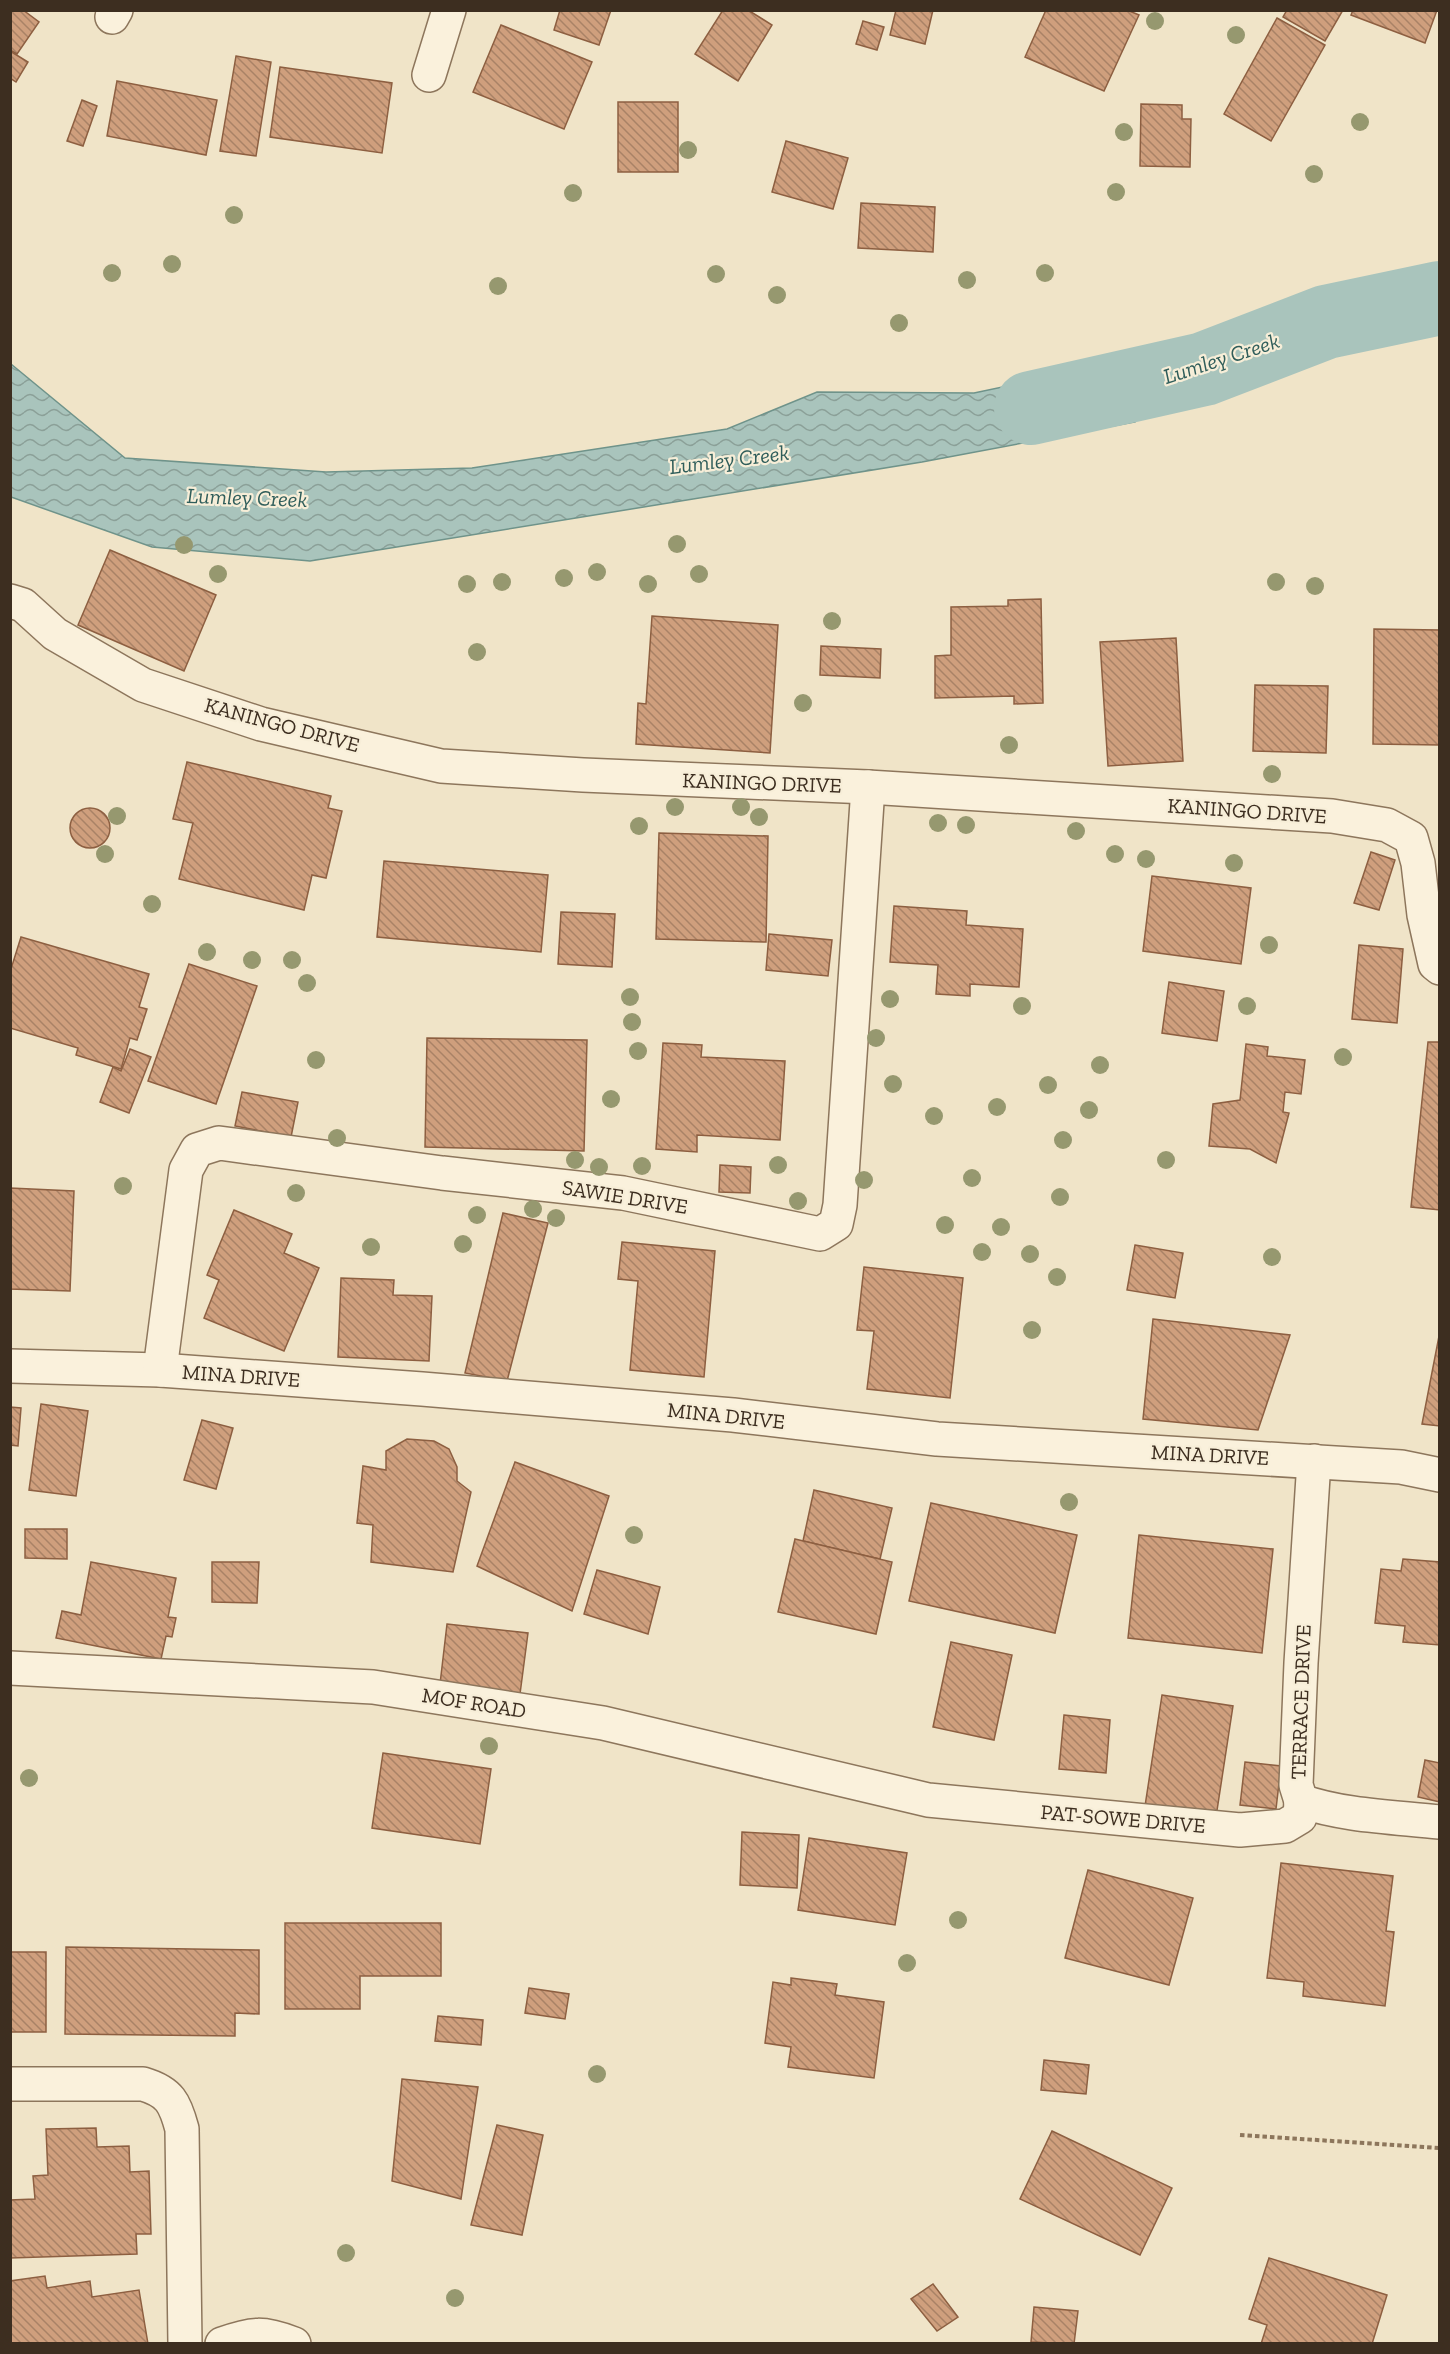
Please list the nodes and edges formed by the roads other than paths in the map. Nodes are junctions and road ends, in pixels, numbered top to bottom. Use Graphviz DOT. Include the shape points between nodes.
graph roads {
  1 [pos="449,10"];
  2 [pos="429,75"];
  3 [pos="10,601"];
  4 [pos="868,787"];
  5 [pos="1440,968"];
  6 [pos="10,1365"];
  7 [pos="160,1370"];
  8 [pos="1314,1461"];
  9 [pos="1440,1475"];
  10 [pos="10,1668"];
  11 [pos="928,1800"];
  12 [pos="1301,1801"];
  13 [pos="1440,1822"];
  14 [pos="10,2085"];
  15 [pos="185,2343"];
  16 [pos="222,2343"];
  17 [pos="294,2343"];
  1 -- 2 [label="street"];
  3 -- 4 [label="street, KANINGO DRIVE" via="23,605 55,634 143,685 261,724 441,766"];
  4 -- 5 [label="street, KANINGO DRIVE" via="1332,816 1387,825 1411,838 1424,915 1435,964"];
  4 -- 7 [label="street, SAWIE DRIVE" via="836,1224 820,1234 623,1192 219,1143 197,1150 186,1170"];
  6 -- 7 [label="street, MINA DRIVE"];
  7 -- 8 [label="street, MINA DRIVE" via="710,1413 937,1439"];
  8 -- 9 [label="street, MINA DRIVE" via="1401,1467"];
  8 -- 12 [label="street, TERRACE DRIVE" via="1296,1785"];
  10 -- 11 [label="street, MOF ROAD" via="373,1687 603,1723"];
  11 -- 12 [label="street, PAT-SOWE DRIVE" via="1240,1830 1285,1826 1300,1817"];
  12 -- 13 [label="street, TERRACE DRIVE"];
  14 -- 15 [label="street" via="143,2084 162,2090 177,2109 182,2129"];
  16 -- 17 [label="street" via="268,2334"];
}
